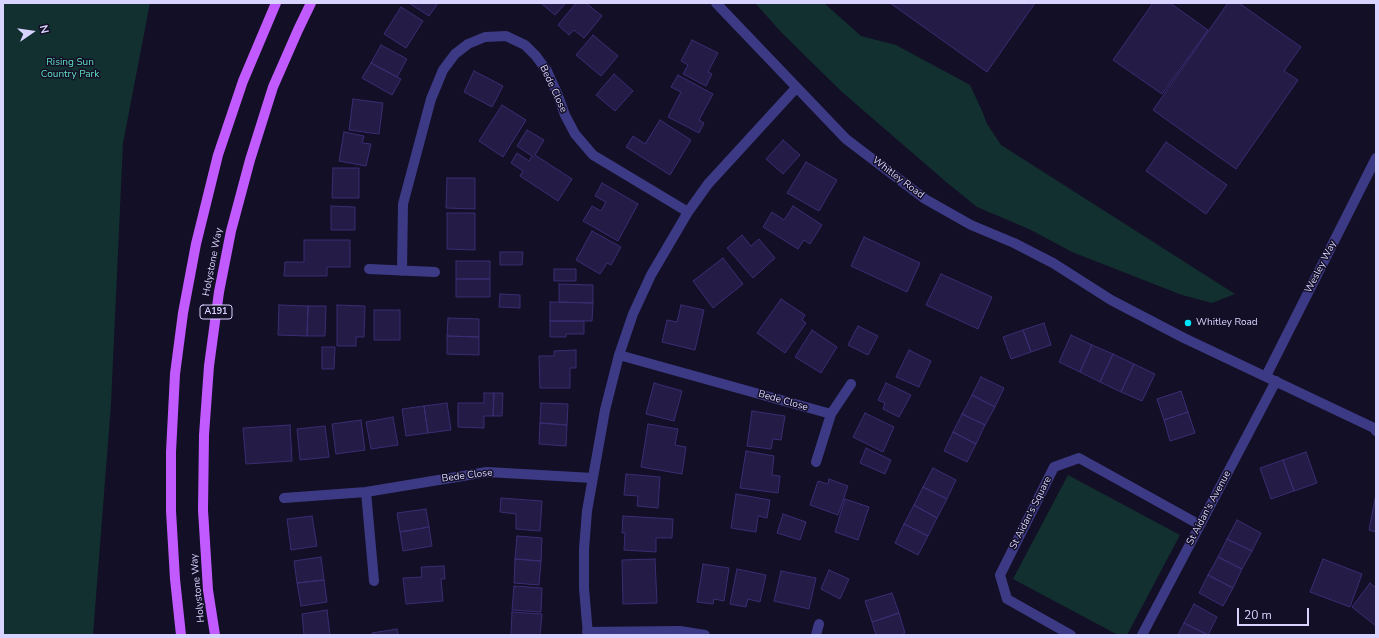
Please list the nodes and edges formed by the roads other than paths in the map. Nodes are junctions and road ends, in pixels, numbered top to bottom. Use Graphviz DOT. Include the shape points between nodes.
graph roads {
  1 [pos="276,3"];
  2 [pos="311,3"];
  3 [pos="716,3"];
  4 [pos="796,88"];
  5 [pos="1376,158"];
  6 [pos="688,212"];
  7 [pos="369,269"];
  8 [pos="402,271"];
  9 [pos="435,272"];
  10 [pos="619,355"];
  11 [pos="1266,376"];
  12 [pos="1276,381"];
  13 [pos="851,384"];
  14 [pos="831,414"];
  15 [pos="1376,431"];
  16 [pos="816,462"];
  17 [pos="593,478"];
  18 [pos="366,492"];
  19 [pos="284,498"];
  20 [pos="1200,525"];
  21 [pos="374,581"];
  22 [pos="819,624"];
  23 [pos="588,633"];
  24 [pos="181,635"];
  25 [pos="214,635"];
  26 [pos="705,635"];
  27 [pos="816,635"];
  28 [pos="1071,635"];
  29 [pos="1142,635"];
  1 -- 24 [label="main road, Holystone Way" via="242,81 218,155 196,244 183,312 175,374 171,452 171,511"];
  2 -- 25 [label="main road, Holystone Way / A191" via="273,87 231,231 219,292 209,366 203,510 208,590"];
  3 -- 4 [label="street, Whitley Road"];
  4 -- 6 [label="street" via="708,184"];
  4 -- 11 [label="street, Whitley Road" via="846,139 925,199 971,225 1053,262 1111,300 1184,338"];
  5 -- 11 [label="street, Wesley Way"];
  6 -- 8 [label="street, Bede Close" via="593,155 575,134 546,71 525,45 506,36 485,38 468,44 455,54 443,70 431,99 403,204"];
  6 -- 10 [label="street" via="651,275 633,314"];
  7 -- 8 [label="street"];
  8 -- 9 [label="street"];
  10 -- 14 [label="street, Bede Close"];
  10 -- 17 [label="street" via="604,410"];
  11 -- 12 [label="street, Whitley Road"];
  12 -- 15 [label="street, Whitley Road"];
  12 -- 20 [label="street, St Aidan's Avenue"];
  13 -- 14 [label="street"];
  14 -- 16 [label="street"];
  17 -- 18 [label="street, Bede Close" via="487,472"];
  17 -- 23 [label="street" via="584,549"];
  18 -- 19 [label="street, Bede Close"];
  18 -- 21 [label="street"];
  20 -- 28 [label="street, St Aidan's Square" via="1079,458 1054,467 1000,575 1007,599"];
  20 -- 29 [label="street, St Aidan's Avenue"];
  22 -- 27 [label="street"];
  23 -- 26 [label="street" via="680,632"];
}
